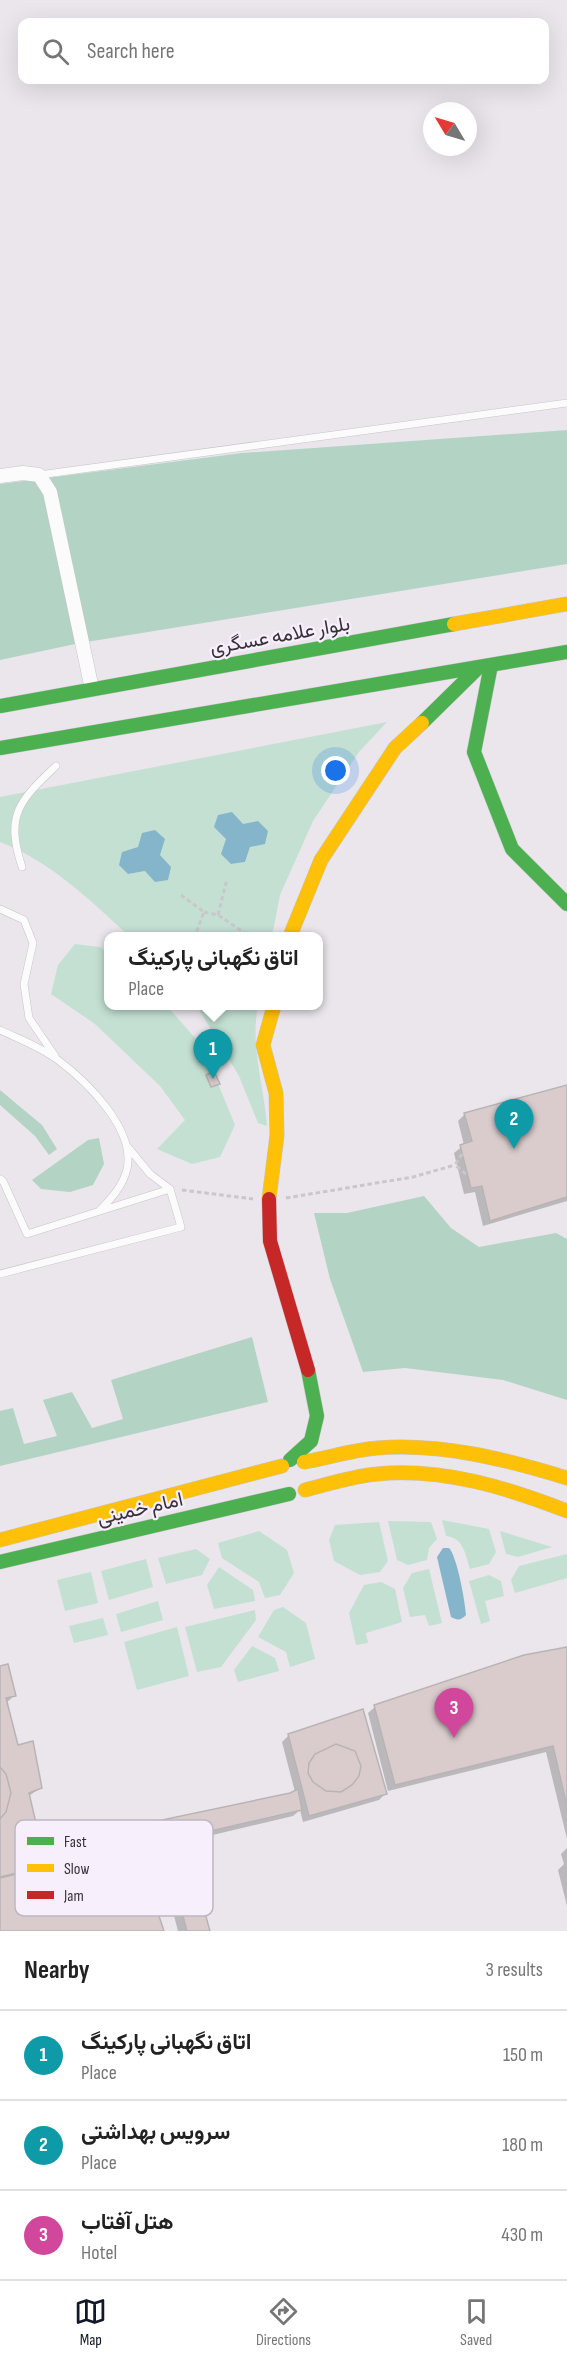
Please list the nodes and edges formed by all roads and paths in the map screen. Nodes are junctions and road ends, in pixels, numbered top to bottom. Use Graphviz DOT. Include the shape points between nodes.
graph roads {
  1 [pos="567,403"];
  2 [pos="39,475"];
  3 [pos="0,476"];
  4 [pos="567,604"];
  5 [pos="567,652"];
  6 [pos="485,666"];
  7 [pos="92,689"];
  8 [pos="0,706"];
  9 [pos="0,748"];
  10 [pos="56,766"];
  11 [pos="22,867"];
  12 [pos="227,879"];
  13 [pos="181,895"];
  14 [pos="567,904"];
  15 [pos="1,910"];
  16 [pos="204,912"];
  17 [pos="218,915"];
  18 [pos="196,932"];
  19 [pos="243,932"];
  20 [pos="292,932"];
  21 [pos="273,1010"];
  22 [pos="0,1030"];
  23 [pos="57,1058"];
  24 [pos="127,1146"];
  25 [pos="462,1154"];
  26 [pos="455,1166"];
  27 [pos="467,1174"];
  28 [pos="0,1179"];
  29 [pos="170,1189"];
  30 [pos="269,1201"];
  31 [pos="99,1211"];
  32 [pos="0,1274"];
  33 [pos="304,1462"];
  34 [pos="286,1463"];
  35 [pos="567,1478"];
  36 [pos="305,1490"];
  37 [pos="289,1494"];
  38 [pos="567,1511"];
  39 [pos="0,1540"];
  40 [pos="0,1562"];
  1 -- 2 [label="lane"];
  2 -- 3 [label="street"];
  2 -- 7 [label="street" via="50,492"];
  4 -- 7 [label="main road, بلوار علامه عسگری"];
  5 -- 6 [label="main road"];
  6 -- 9 [label="main road"];
  6 -- 14 [label="main road" via="474,752 512,849"];
  6 -- 20 [label="main road" via="396,748 321,860"];
  7 -- 8 [label="main road, بلوار علامه عسگری"];
  10 -- 11 [label="lane" via="31,790 16,818 14,836"];
  12 -- 17 [label="path"];
  13 -- 16 [label="path"];
  15 -- 23 [label="lane" via="24,920 33,944 24,984 29,1018"];
  16 -- 17 [label="path"];
  16 -- 18 [label="path"];
  17 -- 19 [label="path"];
  21 -- 30 [label="main road" via="263,1045 276,1093 277,1135"];
  22 -- 23 [label="lane"];
  23 -- 24 [label="lane" via="86,1084 116,1120"];
  24 -- 29 [label="lane" via="150,1174"];
  24 -- 31 [label="lane" via="128,1168 122,1182"];
  25 -- 26 [label="path"];
  26 -- 27 [label="path"];
  26 -- 30 [label="path"];
  28 -- 31 [label="lane" via="27,1234"];
  29 -- 30 [label="path"];
  29 -- 31 [label="lane"];
  29 -- 32 [label="lane" via="181,1227"];
  30 -- 34 [label="main road" via="270,1241 307,1364 317,1416 311,1441"];
  33 -- 34 [label="main road"];
  33 -- 35 [label="main road" via="377,1448 452,1448"];
  33 -- 36 [label="main road" via="312,1476"];
  34 -- 37 [label="main road" via="278,1470 278,1482"];
  34 -- 39 [label="main road, امام خمینی"];
  36 -- 37 [label="main road"];
  36 -- 38 [label="main road" via="385,1473 412,1474 504,1489"];
  37 -- 40 [label="main road, امام خمینی"];
}
